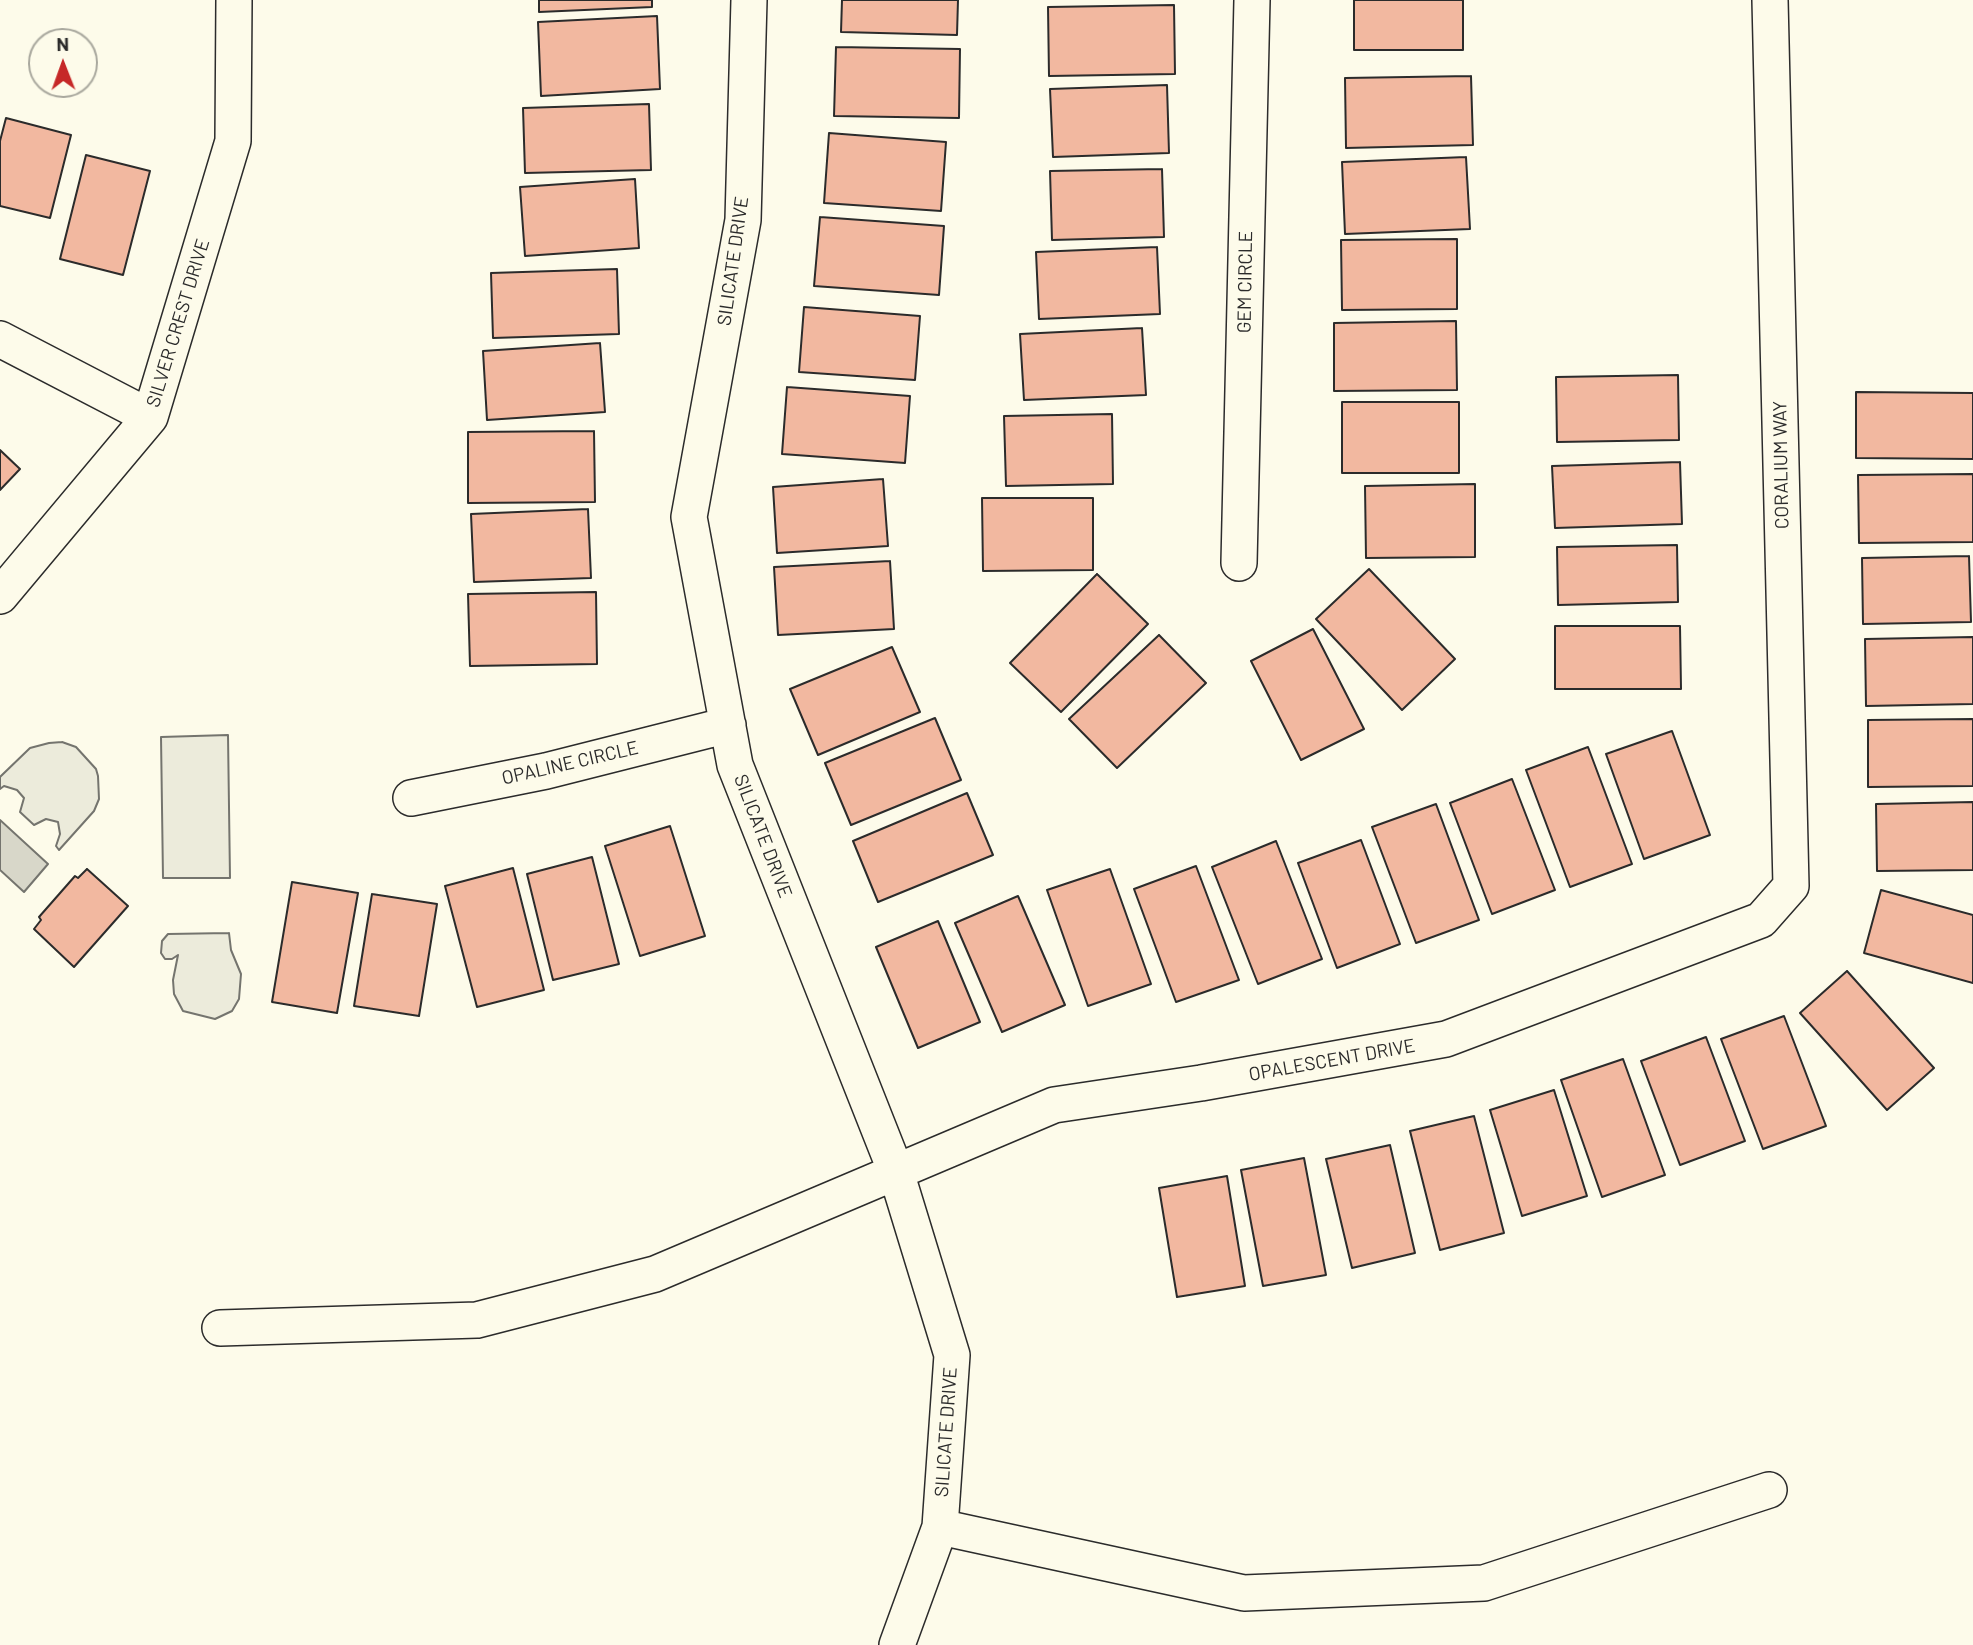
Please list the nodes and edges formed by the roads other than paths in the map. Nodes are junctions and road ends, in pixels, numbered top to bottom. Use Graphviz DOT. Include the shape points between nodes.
graph roads {
  1 [pos="234,0"];
  2 [pos="749,0"];
  3 [pos="1252,0"];
  4 [pos="1770,0"];
  5 [pos="0,339"];
  6 [pos="150,417"];
  7 [pos="1238,563"];
  8 [pos="0,596"];
  9 [pos="728,725"];
  10 [pos="411,798"];
  11 [pos="1761,919"];
  12 [pos="895,1172"];
  13 [pos="220,1328"];
  14 [pos="1769,1490"];
  15 [pos="940,1527"];
  16 [pos="897,1645"];
  1 -- 6 [label="street, SILVER CREST DRIVE" via="233,141"];
  2 -- 9 [label="street, SILICATE DRIVE" via="743,220 689,517"];
  3 -- 7 [label="street, GEM CIRCLE"];
  4 -- 11 [label="street, CORALIUM WAY" via="1791,886"];
  5 -- 6 [label="street"];
  6 -- 8 [label="street, SILVER CREST DRIVE"];
  9 -- 10 [label="street, OPALINE CIRCLE" via="546,771"];
  9 -- 12 [label="street, SILICATE DRIVE" via="735,765"];
  11 -- 12 [label="street, OPALESCENT DRIVE" via="1446,1039 1054,1105"];
  12 -- 13 [label="street, OPALESCENT DRIVE" via="655,1274 477,1320"];
  12 -- 15 [label="street, SILICATE DRIVE" via="952,1355"];
  14 -- 15 [label="street" via="1471,1584 1244,1593"];
  15 -- 16 [label="street, SILICATE DRIVE"];
}
